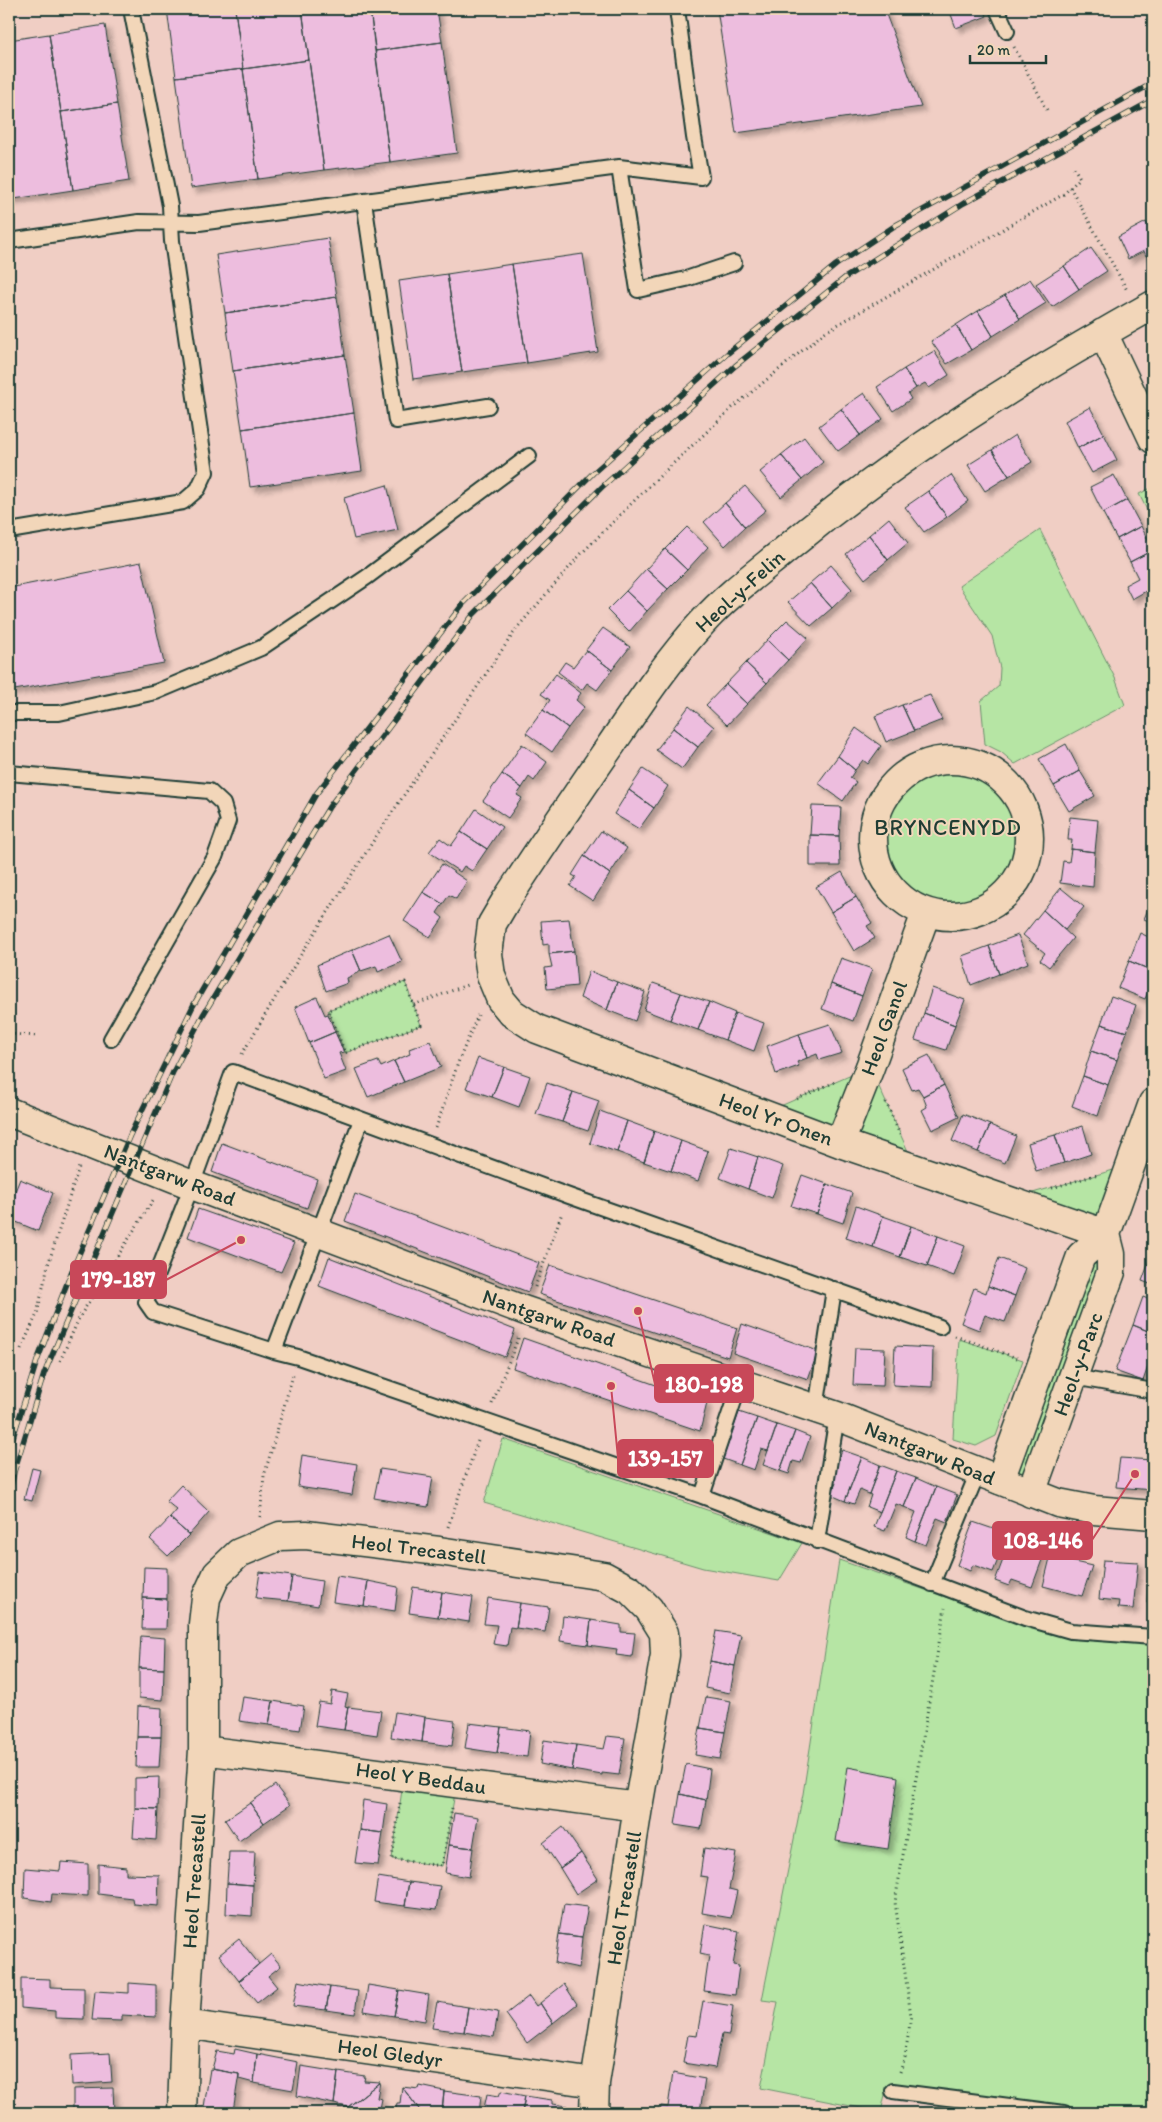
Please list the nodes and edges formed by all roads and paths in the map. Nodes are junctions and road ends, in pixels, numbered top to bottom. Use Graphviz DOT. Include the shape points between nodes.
graph roads {
  1 [pos="131,9"];
  2 [pos="677,9"];
  3 [pos="997,9"];
  4 [pos="1006,31"];
  5 [pos="1047,110"];
  6 [pos="1073,166"];
  7 [pos="619,167"];
  8 [pos="1070,187"];
  9 [pos="364,201"];
  10 [pos="171,224"];
  11 [pos="9,240"];
  12 [pos="734,263"];
  13 [pos="1146,309"];
  14 [pos="1103,333"];
  15 [pos="488,406"];
  16 [pos="1153,439"];
  17 [pos="529,456"];
  18 [pos="9,531"];
  19 [pos="9,713"];
  20 [pos="9,773"];
  21 [pos="926,912"];
  22 [pos="493,977"];
  23 [pos="414,1006"];
  24 [pos="9,1034"];
  25 [pos="38,1036"];
  26 [pos="110,1039"];
  27 [pos="233,1072"];
  28 [pos="1153,1103"];
  29 [pos="9,1112"];
  30 [pos="361,1120"];
  31 [pos="87,1142"];
  32 [pos="840,1143"];
  33 [pos="431,1145"];
  34 [pos="1131,1165"];
  35 [pos="165,1174"];
  36 [pos="192,1185"];
  37 [pos="1046,1190"];
  38 [pos="569,1196"];
  39 [pos="318,1232"];
  40 [pos="1106,1234"];
  41 [pos="834,1289"];
  42 [pos="526,1311"];
  43 [pos="940,1327"];
  44 [pos="21,1349"];
  45 [pos="274,1350"];
  46 [pos="298,1357"];
  47 [pos="60,1361"];
  48 [pos="1040,1370"];
  49 [pos="1073,1377"];
  50 [pos="740,1383"];
  51 [pos="1153,1391"];
  52 [pos="827,1412"];
  53 [pos="989,1476"];
  54 [pos="1031,1493"];
  55 [pos="702,1496"];
  56 [pos="1153,1515"];
  57 [pos="817,1541"];
  58 [pos="258,1545"];
  59 [pos="932,1584"];
  60 [pos="948,1590"];
  61 [pos="1153,1637"];
  62 [pos="203,1750"];
  63 [pos="404,1776"];
  64 [pos="457,1782"];
  65 [pos="638,1807"];
  66 [pos="185,2024"];
  67 [pos="595,2083"];
  68 [pos="893,2091"];
  69 [pos="182,2113"];
  70 [pos="594,2113"];
  71 [pos="1064,2113"];
  1 -- 10 [label="lane"];
  2 -- 7 [label="lane" via="701,177"];
  3 -- 4 [label="lane"];
  4 -- 5 [label="path"];
  6 -- 8 [label="path" via="1080,178"];
  7 -- 9 [label="lane"];
  7 -- 12 [label="lane" via="638,290"];
  8 -- 13 [label="path"];
  8 -- 27 [label="path" via="1064,194 825,332 731,409 580,555 517,628 381,829 264,1015"];
  9 -- 10 [label="lane"];
  9 -- 15 [label="lane" via="396,422"];
  10 -- 11 [label="lane" via="139,222"];
  10 -- 18 [label="lane" via="206,472 198,489 183,502"];
  13 -- 14 [label="street, Heol-y-Felin"];
  14 -- 16 [label="street"];
  14 -- 22 [label="street, Heol-y-Felin" via="982,406 891,468 810,530 703,622 676,653 623,727 505,902 492,924"];
  17 -- 19 [label="lane" via="368,577 261,648 156,692 59,714"];
  20 -- 26 [label="lane" via="209,791 222,804 228,821 216,857"];
  21 -- 21 [label="street" via="948,917 972,914 995,904 1013,887 1025,865 1030,842 1027,817 1017,795 1000,777 976,764 949,759 923,765 899,778 882,799 873,825 873,852 883,877 901,898"];
  21 -- 32 [label="street, Heol Ganol"];
  22 -- 23 [label="path"];
  22 -- 32 [label="street, Heol Yr Onen" via="512,1013 537,1029"];
  22 -- 33 [label="path" via="459,1060"];
  23 -- 23 [label="path" via="421,1025 344,1053 328,1010 405,982"];
  24 -- 25 [label="path"];
  27 -- 30 [label="lane"];
  27 -- 36 [label="lane"];
  28 -- 34 [label="street, Heol-y-Parc"];
  29 -- 31 [label="street, Nantgarw Road"];
  30 -- 33 [label="lane"];
  30 -- 39 [label="lane"];
  31 -- 35 [label="street, Nantgarw Road"];
  31 -- 44 [label="path" via="48,1265 37,1314"];
  32 -- 40 [label="street, Heol Yr Onen"];
  33 -- 38 [label="lane"];
  34 -- 37 [label="path"];
  34 -- 40 [label="street, Heol-y-Parc"];
  35 -- 36 [label="street, Nantgarw Road"];
  35 -- 47 [label="path" via="150,1207 80,1316"];
  36 -- 39 [label="street, Nantgarw Road"];
  36 -- 45 [label="lane" via="146,1302 153,1312"];
  38 -- 41 [label="lane"];
  38 -- 42 [label="path"];
  39 -- 42 [label="street, Nantgarw Road"];
  39 -- 45 [label="lane"];
  40 -- 48 [label="street, Heol-y-Parc" via="1081,1256"];
  40 -- 49 [label="street, Heol-y-Parc" via="1111,1272"];
  41 -- 43 [label="lane"];
  41 -- 52 [label="lane"];
  42 -- 50 [label="street, Nantgarw Road"];
  43 -- 48 [label="path" via="959,1339 1023,1360"];
  45 -- 46 [label="lane"];
  46 -- 55 [label="lane"];
  46 -- 58 [label="path" via="264,1476"];
  48 -- 53 [label="street, Heol-y-Parc"];
  49 -- 51 [label="lane"];
  49 -- 54 [label="street, Heol-y-Parc"];
  50 -- 52 [label="street, Nantgarw Road"];
  50 -- 55 [label="lane"];
  52 -- 53 [label="street, Nantgarw Road"];
  52 -- 57 [label="lane"];
  53 -- 54 [label="street, Nantgarw Road"];
  53 -- 59 [label="lane"];
  54 -- 56 [label="street, Nantgarw Road" via="1058,1503 1094,1510"];
  55 -- 57 [label="lane"];
  57 -- 59 [label="lane"];
  58 -- 62 [label="street, Heol Trecastell" via="239,1554 216,1574 206,1598"];
  58 -- 65 [label="street, Heol Trecastell" via="280,1536 306,1535 439,1551 604,1576 630,1590 649,1609 664,1633 665,1655"];
  59 -- 60 [label="lane"];
  60 -- 61 [label="lane" via="1071,1631"];
  60 -- 68 [label="path" via="896,1902 911,2016 905,2057"];
  62 -- 63 [label="street, Heol Y Beddau"];
  62 -- 66 [label="street, Heol Trecastell"];
  63 -- 64 [label="street, Heol Y Beddau"];
  63 -- 64 [label="path" via="392,1859 442,1866"];
  64 -- 65 [label="street, Heol Y Beddau"];
  65 -- 67 [label="street, Heol Trecastell"];
  66 -- 67 [label="street, Heol Gledyr"];
  66 -- 69 [label="street, Heol Trecastell"];
  67 -- 70 [label="street, Heol Trecastell"];
  68 -- 71 [label="lane"];
}
